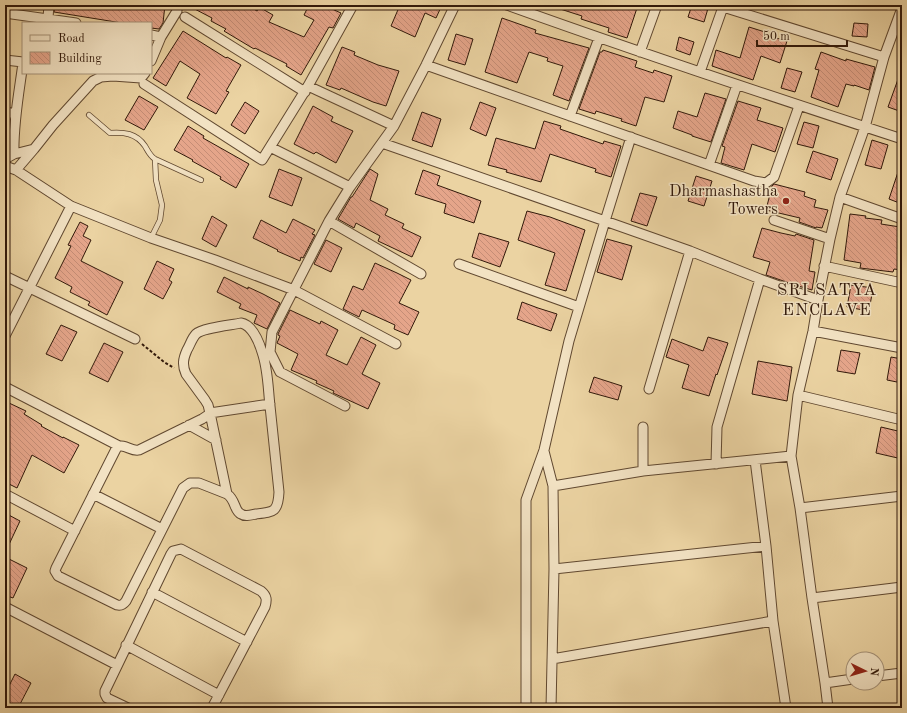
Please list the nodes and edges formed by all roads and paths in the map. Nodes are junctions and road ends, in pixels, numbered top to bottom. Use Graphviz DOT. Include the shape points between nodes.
graph roads {
  1 [pos="49,5"];
  2 [pos="177,5"];
  3 [pos="353,5"];
  4 [pos="455,5"];
  5 [pos="507,5"];
  6 [pos="658,5"];
  7 [pos="902,8"];
  8 [pos="5,13"];
  9 [pos="185,17"];
  10 [pos="48,18"];
  11 [pos="29,19"];
  12 [pos="70,22"];
  13 [pos="152,35"];
  14 [pos="161,37"];
  15 [pos="598,38"];
  16 [pos="640,52"];
  17 [pos="884,58"];
  18 [pos="152,59"];
  19 [pos="5,60"];
  20 [pos="22,63"];
  21 [pos="426,65"];
  22 [pos="22,70"];
  23 [pos="700,72"];
  24 [pos="144,74"];
  25 [pos="144,84"];
  26 [pos="737,85"];
  27 [pos="306,89"];
  28 [pos="799,106"];
  29 [pos="5,112"];
  30 [pos="16,114"];
  31 [pos="89,114"];
  32 [pos="570,116"];
  33 [pos="394,126"];
  34 [pos="865,127"];
  35 [pos="631,137"];
  36 [pos="902,139"];
  37 [pos="382,143"];
  38 [pos="270,147"];
  39 [pos="34,149"];
  40 [pos="18,153"];
  41 [pos="5,159"];
  42 [pos="155,159"];
  43 [pos="709,165"];
  44 [pos="11,168"];
  45 [pos="201,180"];
  46 [pos="350,187"];
  47 [pos="840,197"];
  48 [pos="71,206"];
  49 [pos="902,219"];
  50 [pos="605,220"];
  51 [pos="774,220"];
  52 [pos="330,222"];
  53 [pos="151,238"];
  54 [pos="830,239"];
  55 [pos="690,251"];
  56 [pos="459,264"];
  57 [pos="824,266"];
  58 [pos="421,274"];
  59 [pos="5,276"];
  60 [pos="760,279"];
  61 [pos="902,283"];
  62 [pos="30,288"];
  63 [pos="294,290"];
  64 [pos="818,300"];
  65 [pos="579,306"];
  66 [pos="813,331"];
  67 [pos="5,336"];
  68 [pos="135,339"];
  69 [pos="396,344"];
  70 [pos="902,348"];
  71 [pos="280,372"];
  72 [pos="186,374"];
  73 [pos="267,374"];
  74 [pos="5,387"];
  75 [pos="648,389"];
  76 [pos="798,395"];
  77 [pos="270,404"];
  78 [pos="345,406"];
  79 [pos="210,413"];
  80 [pos="902,420"];
  81 [pos="189,425"];
  82 [pos="643,427"];
  83 [pos="216,440"];
  84 [pos="119,446"];
  85 [pos="544,450"];
  86 [pos="791,456"];
  87 [pos="755,460"];
  88 [pos="716,464"];
  89 [pos="643,471"];
  90 [pos="553,486"];
  91 [pos="5,494"];
  92 [pos="93,494"];
  93 [pos="227,494"];
  94 [pos="902,496"];
  95 [pos="800,508"];
  96 [pos="162,529"];
  97 [pos="74,530"];
  98 [pos="766,546"];
  99 [pos="554,569"];
  100 [pos="902,587"];
  101 [pos="152,592"];
  102 [pos="812,598"];
  103 [pos="5,608"];
  104 [pos="773,621"];
  105 [pos="247,642"];
  106 [pos="126,645"];
  107 [pos="552,659"];
  108 [pos="117,665"];
  109 [pos="902,673"];
  110 [pos="885,675"];
  111 [pos="845,680"];
  112 [pos="825,683"];
  113 [pos="219,695"];
  114 [pos="128,708"];
  115 [pos="212,708"];
  116 [pos="526,708"];
  117 [pos="551,708"];
  118 [pos="786,708"];
  119 [pos="828,708"];
  1 -- 10 [label="street"];
  2 -- 14 [label="street" via="177,11"];
  3 -- 27 [label="street"];
  4 -- 21 [label="street"];
  5 -- 15 [label="street"];
  6 -- 16 [label="street"];
  7 -- 17 [label="street"];
  8 -- 11 [label="street"];
  9 -- 27 [label="street"];
  10 -- 11 [label="street"];
  10 -- 12 [label="street"];
  13 -- 14 [label="street"];
  14 -- 18 [label="street"];
  15 -- 16 [label="street"];
  15 -- 32 [label="street"];
  16 -- 23 [label="street"];
  17 -- 23 [label="street" via="723,7"];
  17 -- 34 [label="street"];
  19 -- 20 [label="street"];
  21 -- 32 [label="street"];
  21 -- 33 [label="street"];
  22 -- 30 [label="street"];
  23 -- 26 [label="street"];
  24 -- 39 [label="street" via="141,78 113,76 93,81"];
  25 -- 38 [label="street" via="262,160"];
  26 -- 28 [label="street"];
  26 -- 43 [label="street"];
  27 -- 33 [label="street"];
  27 -- 38 [label="street"];
  28 -- 34 [label="street"];
  28 -- 43 [label="street" via="774,177 766,183"];
  29 -- 30 [label="street"];
  30 -- 40 [label="street" via="14,145"];
  31 -- 42 [label="lane" via="110,134 125,132 134,136"];
  32 -- 35 [label="street"];
  33 -- 37 [label="street"];
  34 -- 36 [label="street"];
  34 -- 47 [label="street"];
  35 -- 43 [label="street"];
  35 -- 50 [label="street"];
  37 -- 46 [label="street"];
  37 -- 50 [label="street"];
  38 -- 46 [label="street"];
  39 -- 40 [label="street"];
  39 -- 44 [label="street"];
  40 -- 41 [label="street"];
  40 -- 44 [label="street"];
  42 -- 45 [label="lane"];
  42 -- 53 [label="lane" via="156,180 162,206 160,220"];
  44 -- 48 [label="street"];
  46 -- 52 [label="street"];
  47 -- 49 [label="street"];
  47 -- 54 [label="street"];
  48 -- 53 [label="street"];
  48 -- 62 [label="street"];
  50 -- 55 [label="street"];
  50 -- 65 [label="street"];
  51 -- 54 [label="street"];
  52 -- 58 [label="street"];
  52 -- 63 [label="street"];
  53 -- 63 [label="street"];
  54 -- 57 [label="street"];
  55 -- 60 [label="street"];
  55 -- 75 [label="street"];
  56 -- 65 [label="street"];
  57 -- 61 [label="street"];
  57 -- 64 [label="street"];
  59 -- 62 [label="street"];
  60 -- 64 [label="street"];
  60 -- 88 [label="street" via="717,427"];
  62 -- 67 [label="street"];
  62 -- 68 [label="street"];
  63 -- 69 [label="street"];
  63 -- 71 [label="street" via="272,332 270,352"];
  64 -- 66 [label="street"];
  65 -- 85 [label="street"];
  66 -- 70 [label="street"];
  66 -- 76 [label="street"];
  68 -- 72 [label="path" via="164,362"];
  71 -- 73 [label="street"];
  71 -- 78 [label="street"];
  72 -- 73 [label="street" via="184,356 197,333 241,323 252,330 262,352"];
  72 -- 79 [label="street" via="205,400"];
  73 -- 77 [label="street"];
  74 -- 84 [label="street"];
  76 -- 80 [label="street"];
  76 -- 86 [label="street"];
  77 -- 79 [label="street"];
  77 -- 93 [label="street" via="279,492 278,505 269,513 246,516 236,510 233,500"];
  79 -- 81 [label="street"];
  79 -- 83 [label="street"];
  81 -- 83 [label="street"];
  81 -- 84 [label="street" via="136,451"];
  82 -- 89 [label="street"];
  83 -- 93 [label="street"];
  84 -- 92 [label="street"];
  85 -- 90 [label="street"];
  85 -- 116 [label="street" via="526,500"];
  86 -- 87 [label="street"];
  86 -- 95 [label="street"];
  87 -- 88 [label="street"];
  87 -- 98 [label="street"];
  88 -- 89 [label="street"];
  89 -- 90 [label="street"];
  90 -- 99 [label="street"];
  91 -- 97 [label="street"];
  92 -- 96 [label="street"];
  92 -- 97 [label="street"];
  93 -- 96 [label="street" via="199,483 190,483 183,488"];
  94 -- 95 [label="street"];
  95 -- 102 [label="street"];
  96 -- 97 [label="street" via="126,601 120,605 56,574 56,568"];
  98 -- 99 [label="street"];
  98 -- 104 [label="street"];
  99 -- 107 [label="street"];
  100 -- 102 [label="street"];
  101 -- 105 [label="street"];
  101 -- 105 [label="street" via="173,550 177,549 261,591 265,594 265,607"];
  101 -- 106 [label="street"];
  102 -- 112 [label="street"];
  103 -- 108 [label="street"];
  104 -- 107 [label="street"];
  104 -- 118 [label="street"];
  105 -- 113 [label="street"];
  106 -- 108 [label="street"];
  106 -- 113 [label="street"];
  107 -- 117 [label="street"];
  108 -- 114 [label="street" via="105,694 107,698"];
  109 -- 110 [label="street"];
  111 -- 112 [label="street"];
  112 -- 119 [label="street"];
  113 -- 115 [label="street"];
}
